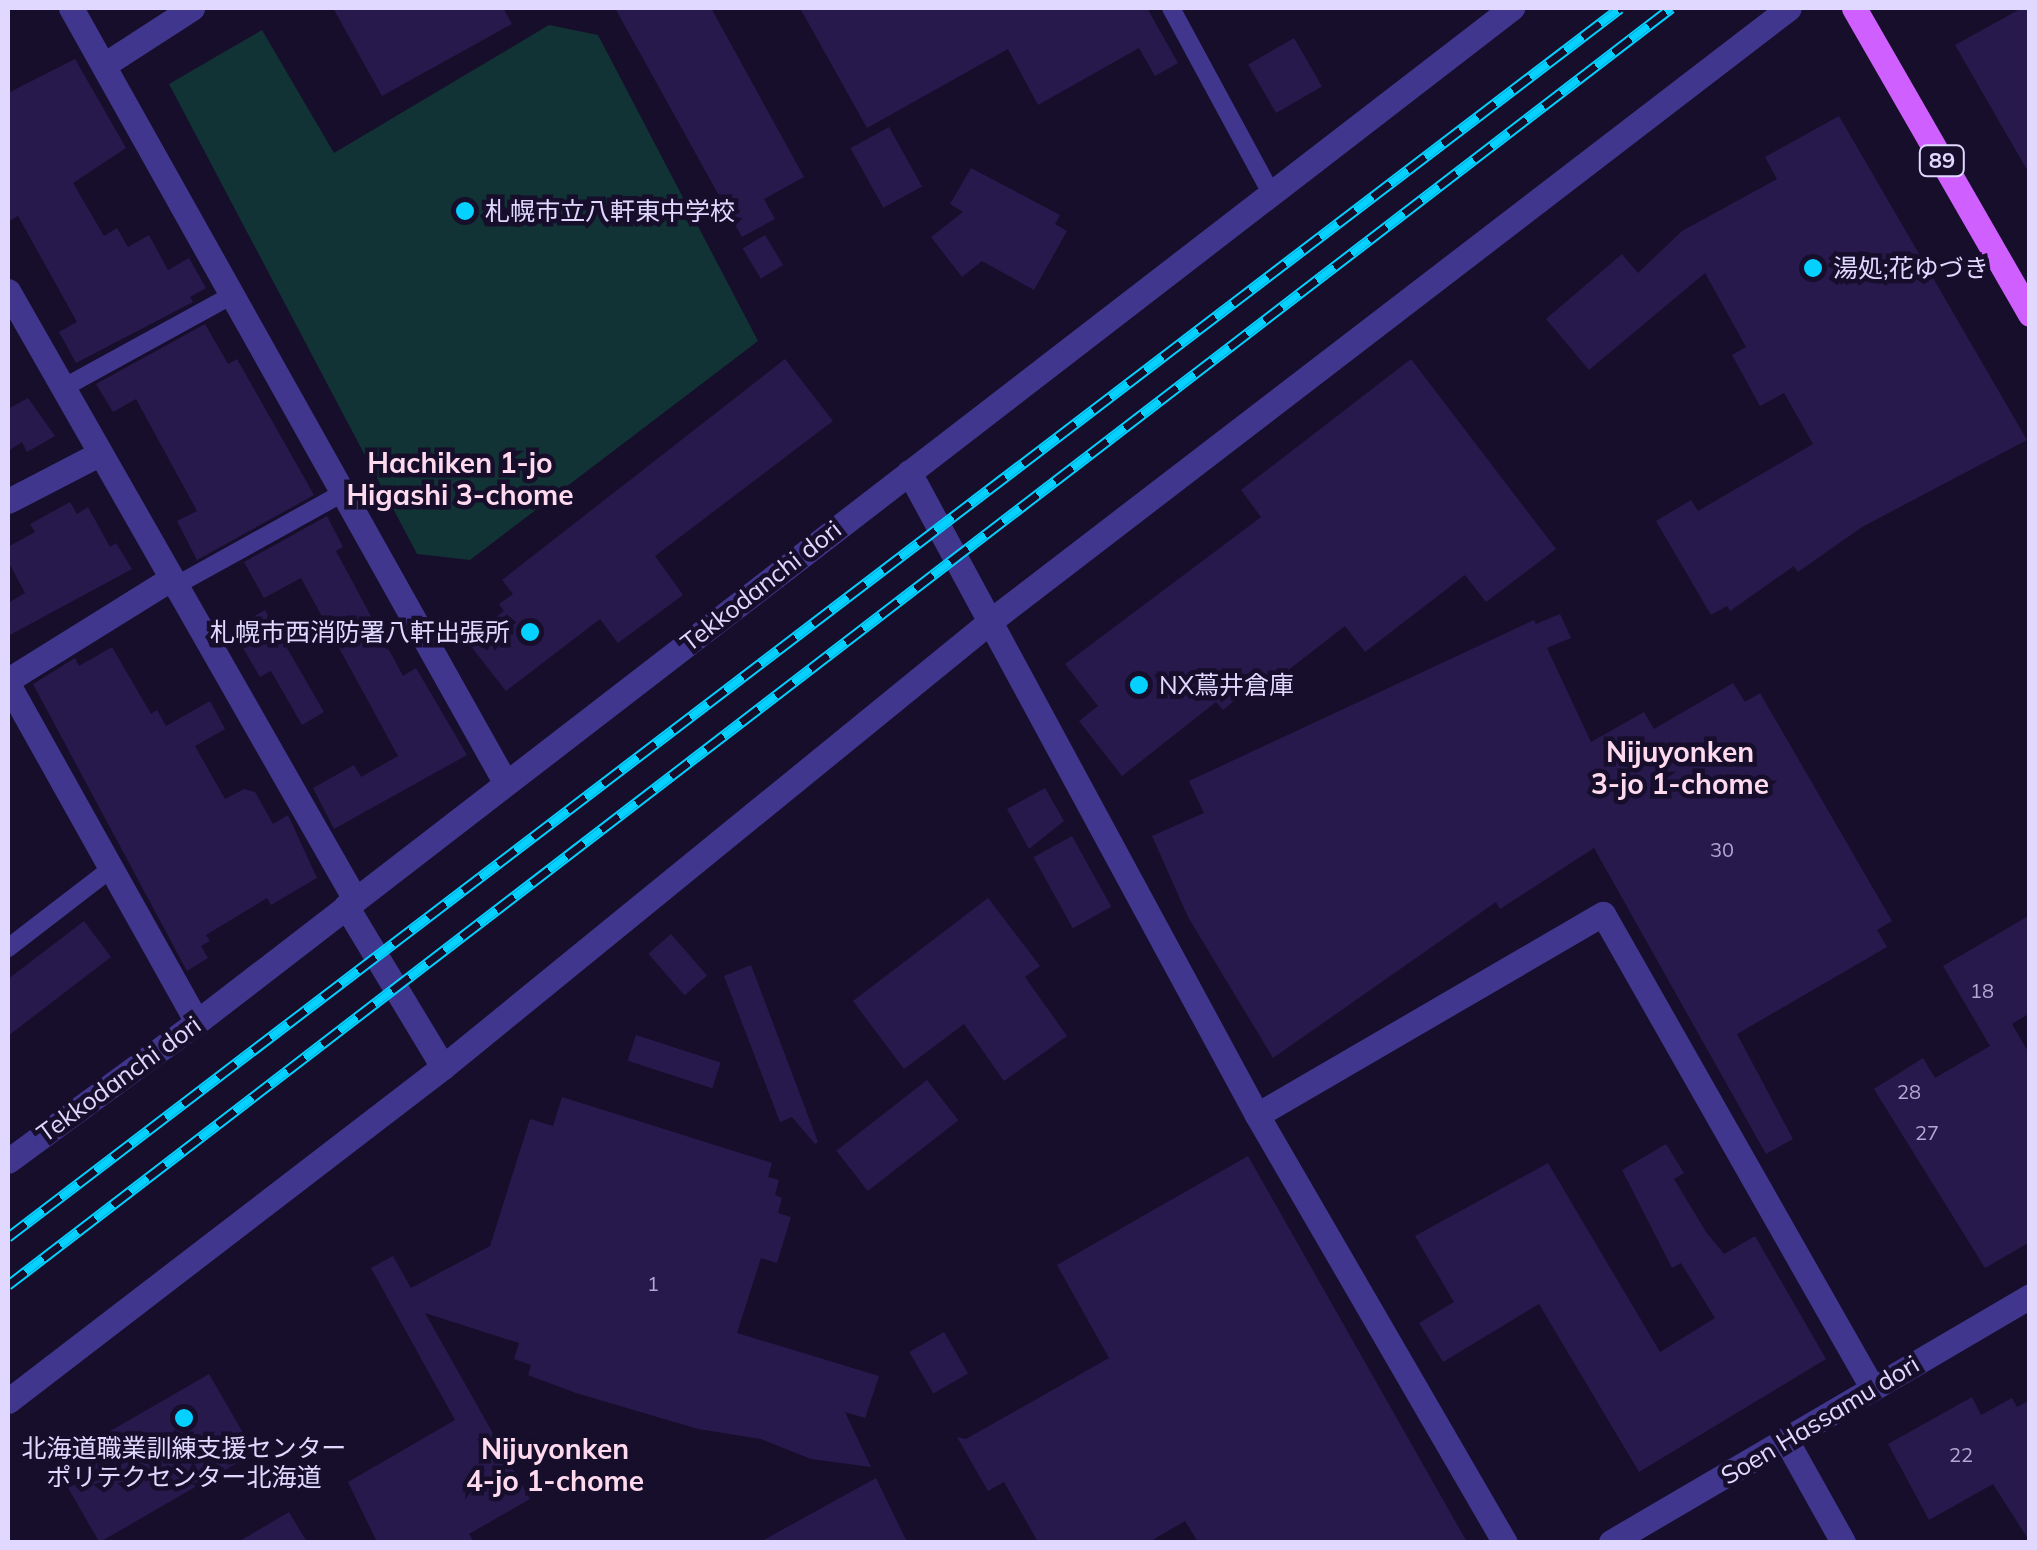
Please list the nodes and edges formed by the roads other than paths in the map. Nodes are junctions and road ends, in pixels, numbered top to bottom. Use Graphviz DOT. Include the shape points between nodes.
graph roads {
  1 [pos="71,8"];
  2 [pos="192,8"];
  3 [pos="1171,8"];
  4 [pos="1512,8"];
  5 [pos="1789,8"];
  6 [pos="1854,8"];
  7 [pos="104,66"];
  8 [pos="1271,193"];
  9 [pos="8,290"];
  10 [pos="232,295"];
  11 [pos="2030,314"];
  12 [pos="62,388"];
  13 [pos="99,454"];
  14 [pos="909,472"];
  15 [pos="343,493"];
  16 [pos="8,501"];
  17 [pos="172,583"];
  18 [pos="993,619"];
  19 [pos="10,695"];
  20 [pos="505,782"];
  21 [pos="112,868"];
  22 [pos="350,903"];
  23 [pos="8,948"];
  24 [pos="197,1022"];
  25 [pos="443,1066"];
  26 [pos="1257,1115"];
  27 [pos="8,1161"];
  28 [pos="2030,1296"];
  29 [pos="1873,1389"];
  30 [pos="8,1401"];
  31 [pos="1786,1440"];
  32 [pos="1505,1542"];
  33 [pos="1611,1542"];
  34 [pos="1843,1542"];
  1 -- 7 [label="street"];
  2 -- 7 [label="street"];
  3 -- 8 [label="lane"];
  4 -- 8 [label="street, Tekkodanchi dori"];
  5 -- 18 [label="street"];
  6 -- 11 [label="main road, 89"];
  7 -- 10 [label="street"];
  8 -- 14 [label="street, Tekkodanchi dori"];
  9 -- 12 [label="street"];
  10 -- 12 [label="lane"];
  10 -- 15 [label="street"];
  12 -- 13 [label="street"];
  13 -- 16 [label="street"];
  13 -- 17 [label="street"];
  14 -- 18 [label="street"];
  14 -- 20 [label="street, Tekkodanchi dori"];
  15 -- 17 [label="lane"];
  15 -- 20 [label="street"];
  17 -- 19 [label="street"];
  17 -- 22 [label="street"];
  18 -- 25 [label="street"];
  18 -- 26 [label="street"];
  19 -- 21 [label="street"];
  20 -- 22 [label="street, Tekkodanchi dori"];
  21 -- 23 [label="lane"];
  21 -- 24 [label="street"];
  22 -- 24 [label="street, Tekkodanchi dori"];
  22 -- 25 [label="street"];
  24 -- 27 [label="street, Tekkodanchi dori"];
  25 -- 30 [label="street"];
  26 -- 29 [label="street" via="1604,914"];
  26 -- 32 [label="street"];
  28 -- 29 [label="street, Soen Hassamu dori"];
  29 -- 31 [label="street, Soen Hassamu dori"];
  31 -- 33 [label="street, Soen Hassamu dori"];
  31 -- 34 [label="street"];
}
